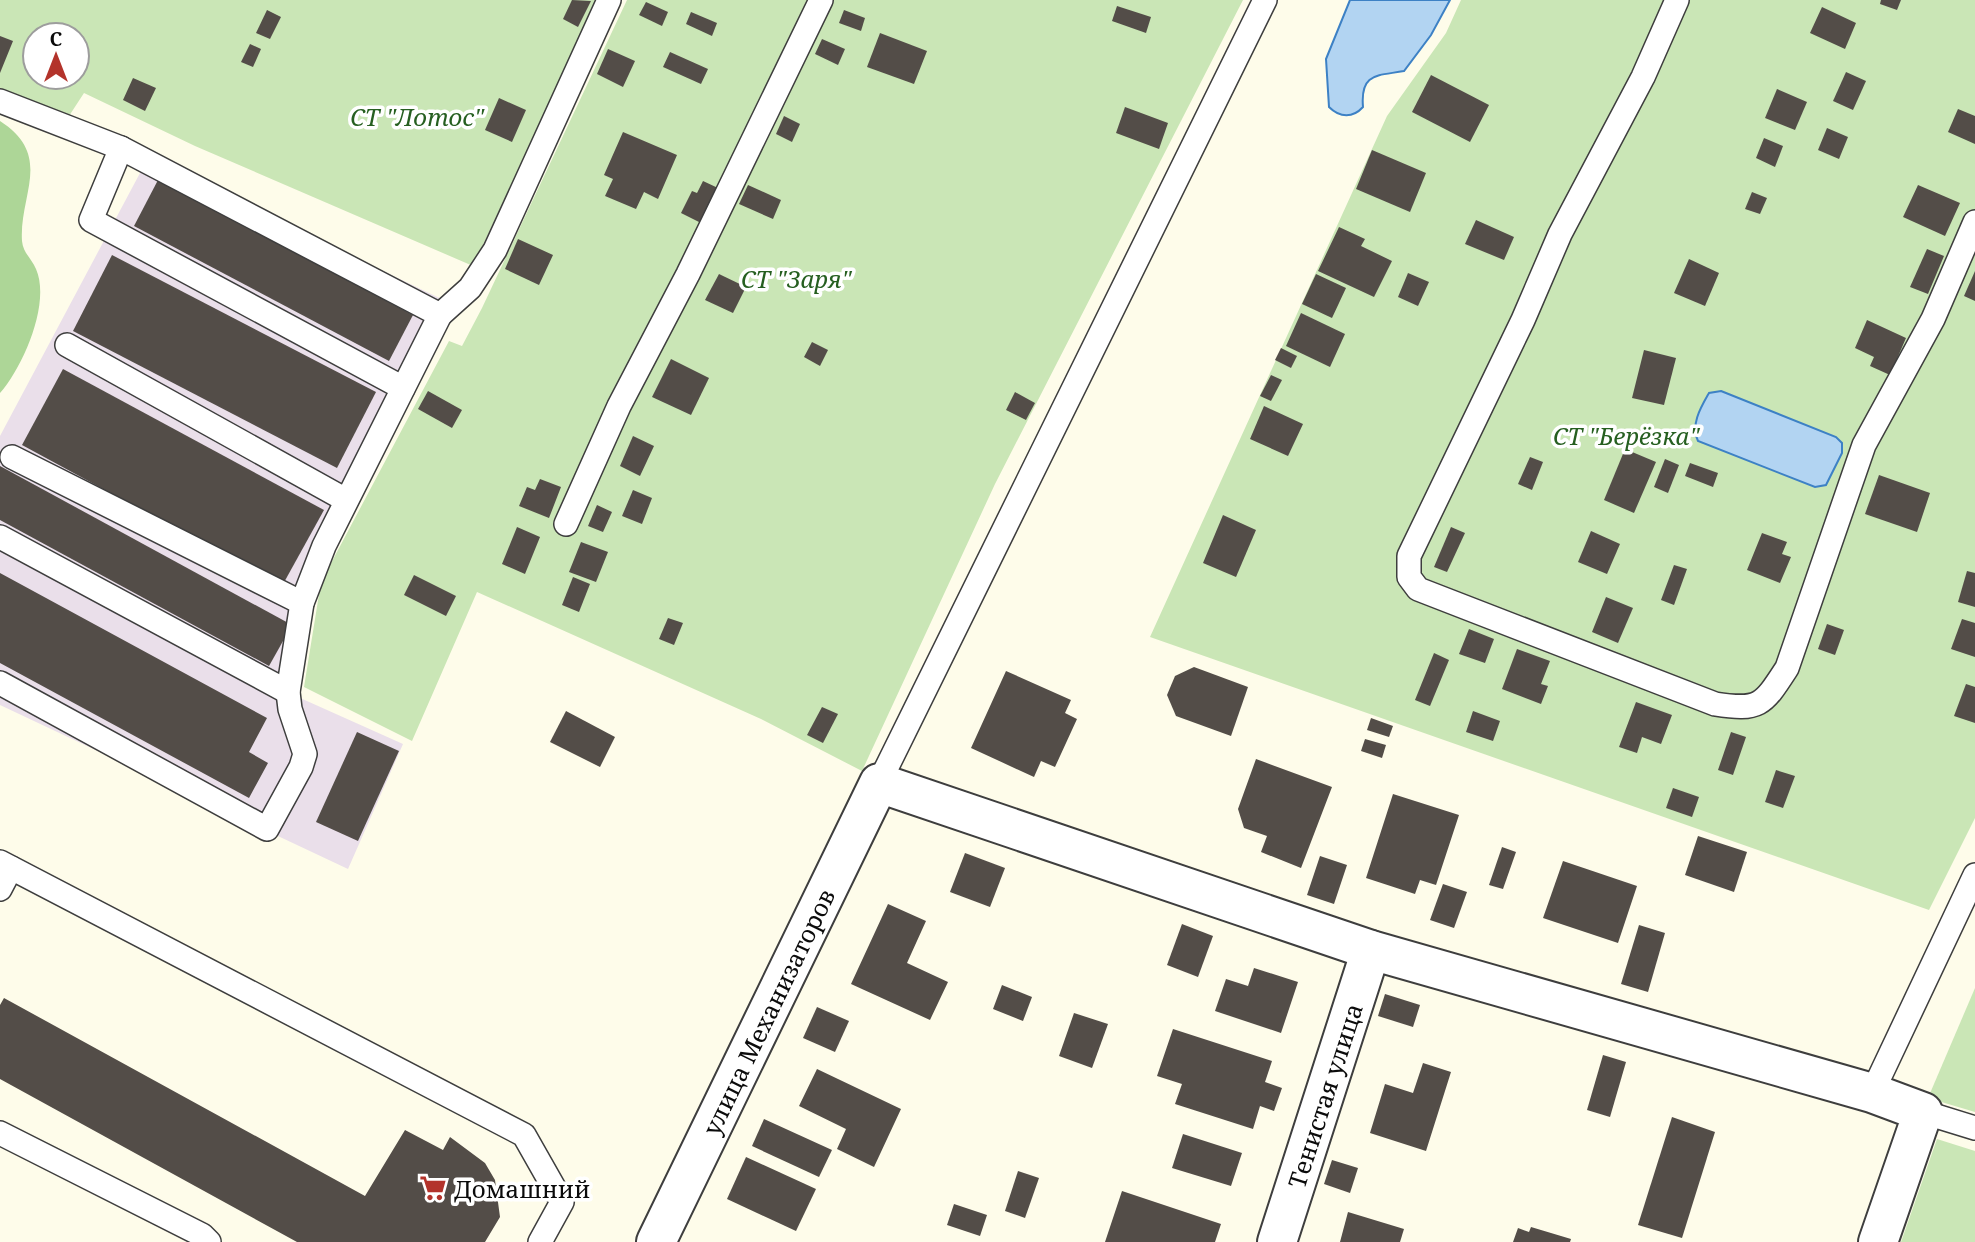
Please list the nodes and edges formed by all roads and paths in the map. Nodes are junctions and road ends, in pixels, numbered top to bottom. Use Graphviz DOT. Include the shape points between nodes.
graph roads {
  1 [pos="608,0"];
  2 [pos="821,0"];
  3 [pos="1265,0"];
  4 [pos="1678,0"];
  5 [pos="0,101"];
  6 [pos="121,148"];
  7 [pos="1975,222"];
  8 [pos="440,315"];
  9 [pos="67,345"];
  10 [pos="403,388"];
  11 [pos="12,457"];
  12 [pos="346,500"];
  13 [pos="566,524"];
  14 [pos="0,537"];
  15 [pos="302,604"];
  16 [pos="0,683"];
  17 [pos="288,692"];
  18 [pos="879,783"];
  19 [pos="6,865"];
  20 [pos="1975,875"];
  21 [pos="0,889"];
  22 [pos="1371,950"];
  23 [pos="1872,1093"];
  24 [pos="1923,1112"];
  25 [pos="1975,1128"];
  26 [pos="0,1133"];
  27 [pos="209,1242"];
  28 [pos="540,1242"];
  29 [pos="656,1242"];
  30 [pos="1277,1242"];
  31 [pos="1878,1242"];
  1 -- 8 [label="lane" via="495,250 470,288"];
  2 -- 13 [label="lane" via="619,406"];
  3 -- 18 [label="lane"];
  4 -- 7 [label="lane" via="1560,234 1409,556 1409,577 1418,589 1715,704 1746,709 1761,702 1787,668 1864,445 1933,319"];
  5 -- 6 [label="lane"];
  6 -- 8 [label="lane"];
  6 -- 10 [label="lane" via="91,220"];
  8 -- 10 [label="lane"];
  9 -- 12 [label="lane"];
  10 -- 12 [label="lane"];
  11 -- 15 [label="lane"];
  12 -- 15 [label="lane"];
  14 -- 17 [label="lane"];
  15 -- 17 [label="lane"];
  16 -- 17 [label="lane" via="267,829 304,754"];
  18 -- 22 [label="street"];
  18 -- 29 [label="street, улица Механизаторов"];
  19 -- 21 [label="lane"];
  19 -- 28 [label="lane" via="524,1135 562,1202"];
  20 -- 23 [label="lane"];
  22 -- 23 [label="street"];
  22 -- 30 [label="street, Тенистая улица"];
  23 -- 24 [label="street"];
  24 -- 25 [label="lane"];
  24 -- 31 [label="street"];
  26 -- 27 [label="lane"];
}
